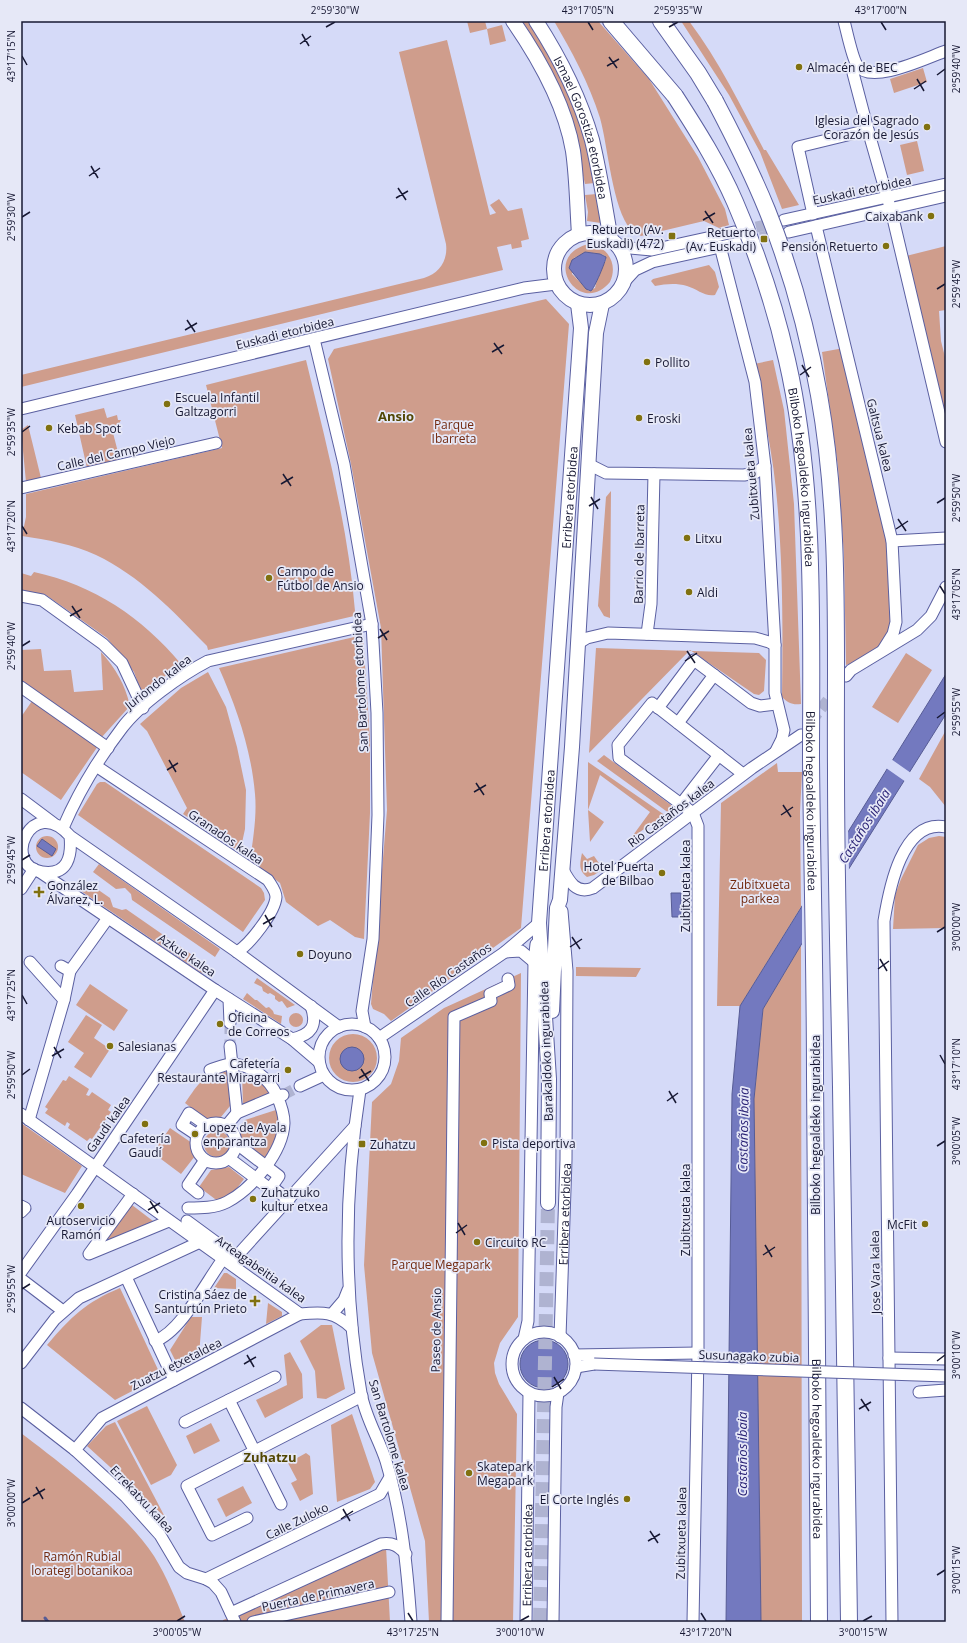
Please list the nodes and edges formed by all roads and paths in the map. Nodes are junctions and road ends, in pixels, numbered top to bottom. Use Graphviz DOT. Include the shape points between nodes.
graph roads {
  1 [pos="513,21"];
  2 [pos="536,21"];
  3 [pos="611,21"];
  4 [pos="625,21"];
  5 [pos="661,21"];
  6 [pos="844,21"];
  7 [pos="946,51"];
  8 [pos="857,65"];
  9 [pos="675,96"];
  10 [pos="868,130"];
  11 [pos="946,184"];
  12 [pos="946,196"];
  13 [pos="889,203"];
  14 [pos="813,214"];
  15 [pos="784,220"];
  16 [pos="816,226"];
  17 [pos="789,232"];
  18 [pos="579,234"];
  19 [pos="615,244"];
  20 [pos="720,246"];
  21 [pos="624,282"];
  22 [pos="556,284"];
  23 [pos="578,304"];
  24 [pos="602,304"];
  25 [pos="314,339"];
  26 [pos="21,410"];
  27 [pos="946,442"];
  28 [pos="216,443"];
  29 [pos="588,464"];
  30 [pos="765,466"];
  31 [pos="654,474"];
  32 [pos="749,475"];
  33 [pos="21,488"];
  34 [pos="766,488"];
  35 [pos="946,538"];
  36 [pos="892,541"];
  37 [pos="946,588"];
  38 [pos="21,596"];
  39 [pos="896,622"];
  40 [pos="372,624"];
  41 [pos="774,630"];
  42 [pos="917,630"];
  43 [pos="647,634"];
  44 [pos="755,638"];
  45 [pos="578,644"];
  46 [pos="775,646"];
  47 [pos="883,650"];
  48 [pos="714,675"];
  49 [pos="846,676"];
  50 [pos="21,687"];
  51 [pos="776,704"];
  52 [pos="143,708"];
  53 [pos="658,708"];
  54 [pos="678,723"];
  55 [pos="784,730"];
  56 [pos="108,748"];
  57 [pos="776,751"];
  58 [pos="719,755"];
  59 [pos="96,766"];
  60 [pos="743,774"];
  61 [pos="21,799"];
  62 [pos="681,804"];
  63 [pos="692,813"];
  64 [pos="946,827"];
  65 [pos="62,829"];
  66 [pos="23,858"];
  67 [pos="562,867"];
  68 [pos="37,870"];
  69 [pos="21,889"];
  70 [pos="560,900"];
  71 [pos="108,918"];
  72 [pos="539,923"];
  73 [pos="237,952"];
  74 [pos="505,952"];
  75 [pos="30,962"];
  76 [pos="534,962"];
  77 [pos="508,979"];
  78 [pos="215,990"];
  79 [pos="229,999"];
  80 [pos="64,1000"];
  81 [pos="311,1006"];
  82 [pos="230,1023"];
  83 [pos="339,1027"];
  84 [pos="365,1027"];
  85 [pos="379,1038"];
  86 [pos="292,1039"];
  87 [pos="230,1046"];
  88 [pos="319,1062"];
  89 [pos="231,1064"];
  90 [pos="210,1070"];
  91 [pos="324,1075"];
  92 [pos="549,1079"];
  93 [pos="300,1086"];
  94 [pos="360,1090"];
  95 [pos="280,1096"];
  96 [pos="237,1112"];
  97 [pos="25,1117"];
  98 [pos="206,1125"];
  99 [pos="227,1125"];
  100 [pos="355,1126"];
  101 [pos="197,1135"];
  102 [pos="237,1144"];
  103 [pos="230,1159"];
  104 [pos="205,1160"];
  105 [pos="94,1166"];
  106 [pos="265,1166"];
  107 [pos="256,1178"];
  108 [pos="272,1186"];
  109 [pos="198,1193"];
  110 [pos="134,1194"];
  111 [pos="289,1200"];
  112 [pos="548,1203"];
  113 [pos="21,1206"];
  114 [pos="188,1208"];
  115 [pos="21,1212"];
  116 [pos="169,1221"];
  117 [pos="186,1221"];
  118 [pos="200,1242"];
  119 [pos="223,1259"];
  120 [pos="21,1272"];
  121 [pos="126,1277"];
  122 [pos="21,1279"];
  123 [pos="348,1289"];
  124 [pos="63,1311"];
  125 [pos="300,1314"];
  126 [pos="332,1314"];
  127 [pos="352,1328"];
  128 [pos="560,1336"];
  129 [pos="524,1339"];
  130 [pos="155,1342"];
  131 [pos="698,1353"];
  132 [pos="574,1355"];
  133 [pos="889,1358"];
  134 [pos="946,1359"];
  135 [pos="21,1363"];
  136 [pos="576,1367"];
  137 [pos="946,1376"];
  138 [pos="275,1377"];
  139 [pos="174,1380"];
  140 [pos="946,1390"];
  141 [pos="918,1392"];
  142 [pos="529,1393"];
  143 [pos="558,1393"];
  144 [pos="362,1396"];
  145 [pos="229,1400"];
  146 [pos="21,1408"];
  147 [pos="185,1422"];
  148 [pos="75,1450"];
  149 [pos="255,1451"];
  150 [pos="390,1477"];
  151 [pos="282,1504"];
  152 [pos="247,1518"];
  153 [pos="406,1554"];
  154 [pos="206,1579"];
  155 [pos="388,1592"];
  156 [pos="233,1617"];
  157 [pos="253,1622"];
  158 [pos="410,1622"];
  159 [pos="446,1622"];
  160 [pos="526,1622"];
  161 [pos="553,1622"];
  162 [pos="693,1622"];
  163 [pos="819,1622"];
  164 [pos="849,1622"];
  165 [pos="892,1622"];
  1 -- 18 [label="main road, Ismael Gorostiza etorbidea" via="542,68 567,125 573,152"];
  2 -- 19 [label="main road, Ismael Gorostiza etorbidea" via="570,81 583,113 592,140"];
  3 -- 9 [label="highway"];
  4 -- 9 [label="highway, Bilboko hegoaldeko ingurabidea"];
  5 -- 164 [label="highway, Bilboko hegoaldeko ingurabidea, bridge" via="715,101 767,210 800,311 819,398 828,467 835,580 836,847"];
  6 -- 8 [label="street"];
  7 -- 8 [label="street" via="888,72 864,72"];
  8 -- 10 [label="street" via="854,73"];
  9 -- 163 [label="highway, Bilboko hegoaldeko ingurabidea, bridge" via="724,178 751,240 778,324 797,418 807,518 811,644"];
  10 -- 13 [label="street"];
  10 -- 14 [label="street" via="798,147"];
  11 -- 13 [label="street, Euskadi etorbidea"];
  12 -- 13 [label="street, Euskadi etorbidea"];
  13 -- 14 [label="street, Euskadi etorbidea"];
  13 -- 16 [label="street, Euskadi etorbidea"];
  13 -- 27 [label="street"];
  14 -- 15 [label="street, Euskadi etorbidea"];
  16 -- 17 [label="street, Euskadi etorbidea"];
  16 -- 36 [label="street, Galtsua kalea"];
  18 -- 19 [label="main road" via="596,233"];
  18 -- 22 [label="main road" via="566,242 557,254 553,269"];
  19 -- 20 [label="street" via="652,250 736,237"];
  19 -- 21 [label="main road" via="626,263"];
  20 -- 21 [label="street" via="652,262 635,270"];
  20 -- 30 [label="street, Zubitxueta kalea" via="754,382"];
  21 -- 24 [label="main road" via="613,298"];
  22 -- 23 [label="main road" via="565,296"];
  22 -- 25 [label="street, Euskadi etorbidea" via="524,288"];
  23 -- 24 [label="main road"];
  23 -- 72 [label="main road, Erribera etorbidea" via="581,328"];
  24 -- 29 [label="main road, Erribera etorbidea" via="596,333"];
  25 -- 26 [label="street, Euskadi etorbidea"];
  25 -- 40 [label="street, San Bartolome etorbidea" via="344,464"];
  28 -- 33 [label="street, Calle del Campo Viejo"];
  29 -- 31 [label="street" via="606,473"];
  29 -- 45 [label="main road, Erribera etorbidea"];
  30 -- 32 [label="street"];
  30 -- 34 [label="street, Zubitxueta kalea"];
  31 -- 32 [label="street"];
  31 -- 43 [label="street, Barrio de Ibarreta" via="651,604"];
  32 -- 34 [label="street"];
  34 -- 41 [label="street, Zubitxueta kalea"];
  35 -- 36 [label="street"];
  36 -- 39 [label="street, Galtsua kalea"];
  37 -- 42 [label="street" via="931,616"];
  38 -- 52 [label="street" via="42,600 103,644 122,663"];
  39 -- 42 [label="street" via="908,630"];
  39 -- 47 [label="street, Galtsua kalea" via="894,634"];
  40 -- 52 [label="street, Juriondo kalea" via="208,661 188,672"];
  40 -- 84 [label="street, San Bartolome etorbidea" via="377,713 378,815 373,939 362,1011"];
  41 -- 44 [label="street"];
  41 -- 46 [label="street, Zubitxueta kalea"];
  42 -- 47 [label="street"];
  43 -- 44 [label="street"];
  43 -- 45 [label="street" via="608,633 587,638"];
  44 -- 46 [label="street"];
  45 -- 67 [label="main road, Erribera etorbidea"];
  46 -- 51 [label="street, Zubitxueta kalea"];
  47 -- 49 [label="street"];
  48 -- 51 [label="street" via="751,703 760,706"];
  48 -- 53 [label="street" via="694,660"];
  48 -- 54 [label="street"];
  50 -- 56 [label="street"];
  51 -- 55 [label="street, Zubitxueta kalea"];
  52 -- 56 [label="street, Juriondo kalea" via="122,727"];
  53 -- 54 [label="street"];
  53 -- 62 [label="street" via="652,703 618,745 619,758"];
  54 -- 58 [label="street"];
  55 -- 57 [label="street"];
  55 -- 57 [label="street, Rio Castaños kalea" via="790,734 801,734"];
  56 -- 59 [label="street, Juriondo kalea"];
  57 -- 60 [label="street, Rio Castaños kalea"];
  58 -- 60 [label="street"];
  58 -- 62 [label="street"];
  59 -- 65 [label="street, Juriondo kalea"];
  59 -- 73 [label="street, Granados kalea" via="268,880 276,892 272,910 247,946"];
  60 -- 63 [label="street, Rio Castaños kalea"];
  61 -- 65 [label="street"];
  62 -- 63 [label="street"];
  63 -- 67 [label="street, Rio Castaños kalea" via="588,890 575,887"];
  63 -- 131 [label="street, Zubitxueta kalea" via="698,826"];
  64 -- 133 [label="street, Jose Vara kalea" via="924,829 913,838 896,867 888,893 884,921"];
  65 -- 66 [label="street" via="45,822 37,824 25,835"];
  65 -- 68 [label="street" via="71,853 68,861 56,871"];
  65 -- 73 [label="street"];
  66 -- 68 [label="street"];
  67 -- 70 [label="main road, Erribera etorbidea"];
  68 -- 69 [label="street"];
  68 -- 71 [label="street, Azkue kalea"];
  70 -- 92 [label="main road, Erribera etorbidea" via="557,908"];
  70 -- 128 [label="street, Erribera etorbidea" via="567,971 566,1160"];
  71 -- 78 [label="street, Azkue kalea"];
  71 -- 80 [label="street" via="66,969"];
  72 -- 74 [label="street"];
  72 -- 76 [label="street, Erribera etorbidea"];
  72 -- 92 [label="main road, Barakaldoko ingurabidea"];
  73 -- 81 [label="street"];
  74 -- 76 [label="street, Calle Río Castaños" via="521,952"];
  74 -- 85 [label="street, Calle Río Castaños"];
  75 -- 80 [label="street"];
  76 -- 129 [label="street, Erribera etorbidea" via="528,1321"];
  77 -- 159 [label="street, Paseo de Ansio" via="509,984 490,994 491,1001 454,1016"];
  78 -- 79 [label="street, Azkue kalea"];
  78 -- 105 [label="street, Gaudi kalea"];
  79 -- 82 [label="street"];
  79 -- 86 [label="street, Azkue kalea"];
  80 -- 97 [label="street"];
  81 -- 83 [label="street"];
  81 -- 86 [label="street" via="315,1016 310,1030 303,1036"];
  83 -- 84 [label="street" via="357,1024"];
  83 -- 88 [label="street" via="330,1032 323,1041 319,1051"];
  84 -- 85 [label="street"];
  85 -- 94 [label="street" via="384,1048 383,1069 378,1079"];
  86 -- 88 [label="street, Azkue kalea"];
  87 -- 89 [label="street"];
  88 -- 91 [label="street"];
  89 -- 90 [label="street"];
  89 -- 95 [label="street" via="258,1073"];
  89 -- 96 [label="street"];
  91 -- 93 [label="street"];
  91 -- 94 [label="street" via="338,1088"];
  92 -- 112 [label="main road, Barakaldoko ingurabidea"];
  94 -- 100 [label="street"];
  95 -- 96 [label="street"];
  95 -- 106 [label="street" via="284,1124 279,1143"];
  96 -- 99 [label="street"];
  97 -- 105 [label="street, Arteagabeitia kalea"];
  98 -- 99 [label="street" via="220,1122"];
  98 -- 101 [label="street"];
  98 -- 101 [label="street" via="189,1114 182,1125"];
  99 -- 102 [label="street" via="235,1135"];
  100 -- 111 [label="street"];
  100 -- 123 [label="street" via="346,1240"];
  101 -- 104 [label="street" via="197,1149"];
  102 -- 103 [label="street"];
  102 -- 106 [label="street"];
  103 -- 104 [label="street" via="218,1163"];
  103 -- 107 [label="street"];
  104 -- 109 [label="street" via="188,1185"];
  105 -- 110 [label="street, Arteagabeitia kalea"];
  105 -- 120 [label="street, Gaudi kalea"];
  106 -- 107 [label="street"];
  106 -- 108 [label="street" via="279,1176"];
  107 -- 108 [label="street" via="270,1189"];
  107 -- 114 [label="street" via="227,1202"];
  108 -- 111 [label="street"];
  110 -- 116 [label="street, Arteagabeitia kalea"];
  110 -- 116 [label="street" via="89,1254"];
  111 -- 117 [label="street" via="236,1257"];
  113 -- 115 [label="street" via="25,1208"];
  116 -- 118 [label="street, Arteagabeitia kalea"];
  118 -- 119 [label="street, Arteagabeitia kalea"];
  118 -- 121 [label="street, Arteagabeitia kalea"];
  119 -- 125 [label="street, Arteagabeitia kalea"];
  119 -- 130 [label="street" via="175,1329"];
  121 -- 124 [label="street, Arteagabeitia kalea" via="79,1298"];
  121 -- 130 [label="street"];
  122 -- 124 [label="street"];
  123 -- 126 [label="street" via="344,1300"];
  123 -- 127 [label="street"];
  124 -- 135 [label="street"];
  125 -- 126 [label="street, Arteagabeitia kalea"];
  125 -- 139 [label="street, Zuatzu etxetaldea"];
  126 -- 127 [label="street, Arteagabeitia kalea" via="342,1318"];
  127 -- 144 [label="street, San Bartolome kalea"];
  128 -- 129 [label="street" via="542,1332"];
  128 -- 132 [label="street"];
  129 -- 142 [label="street" via="517,1346 512,1367 518,1382"];
  130 -- 139 [label="street"];
  131 -- 132 [label="street"];
  131 -- 162 [label="street, Zubitxueta kalea"];
  132 -- 136 [label="street"];
  133 -- 134 [label="street"];
  133 -- 165 [label="street, Jose Vara kalea"];
  136 -- 137 [label="street, Susunagako zubia, bridge" via="594,1364"];
  136 -- 143 [label="street" via="569,1383"];
  138 -- 145 [label="street"];
  139 -- 148 [label="street, Zuatzu etxetaldea" via="102,1418"];
  140 -- 141 [label="street"];
  142 -- 143 [label="street" via="538,1396"];
  142 -- 160 [label="street, Erribera etorbidea"];
  143 -- 161 [label="street"];
  144 -- 149 [label="street"];
  144 -- 150 [label="street, San Bartolome kalea"];
  145 -- 147 [label="street"];
  145 -- 149 [label="street"];
  146 -- 148 [label="street, Errekatxu kalea"];
  148 -- 154 [label="street, Errekatxu kalea" via="126,1497 160,1535 187,1573"];
  149 -- 151 [label="street"];
  149 -- 152 [label="street" via="187,1486 212,1535"];
  150 -- 153 [label="street, San Bartolome kalea" via="400,1513"];
  150 -- 154 [label="street, Calle Zuloko" via="380,1494"];
  153 -- 156 [label="street" via="399,1546 381,1544"];
  153 -- 158 [label="street, San Bartolome kalea"];
  154 -- 156 [label="street" via="221,1592"];
  155 -- 157 [label="street, Puerta de Primavera"];
}
